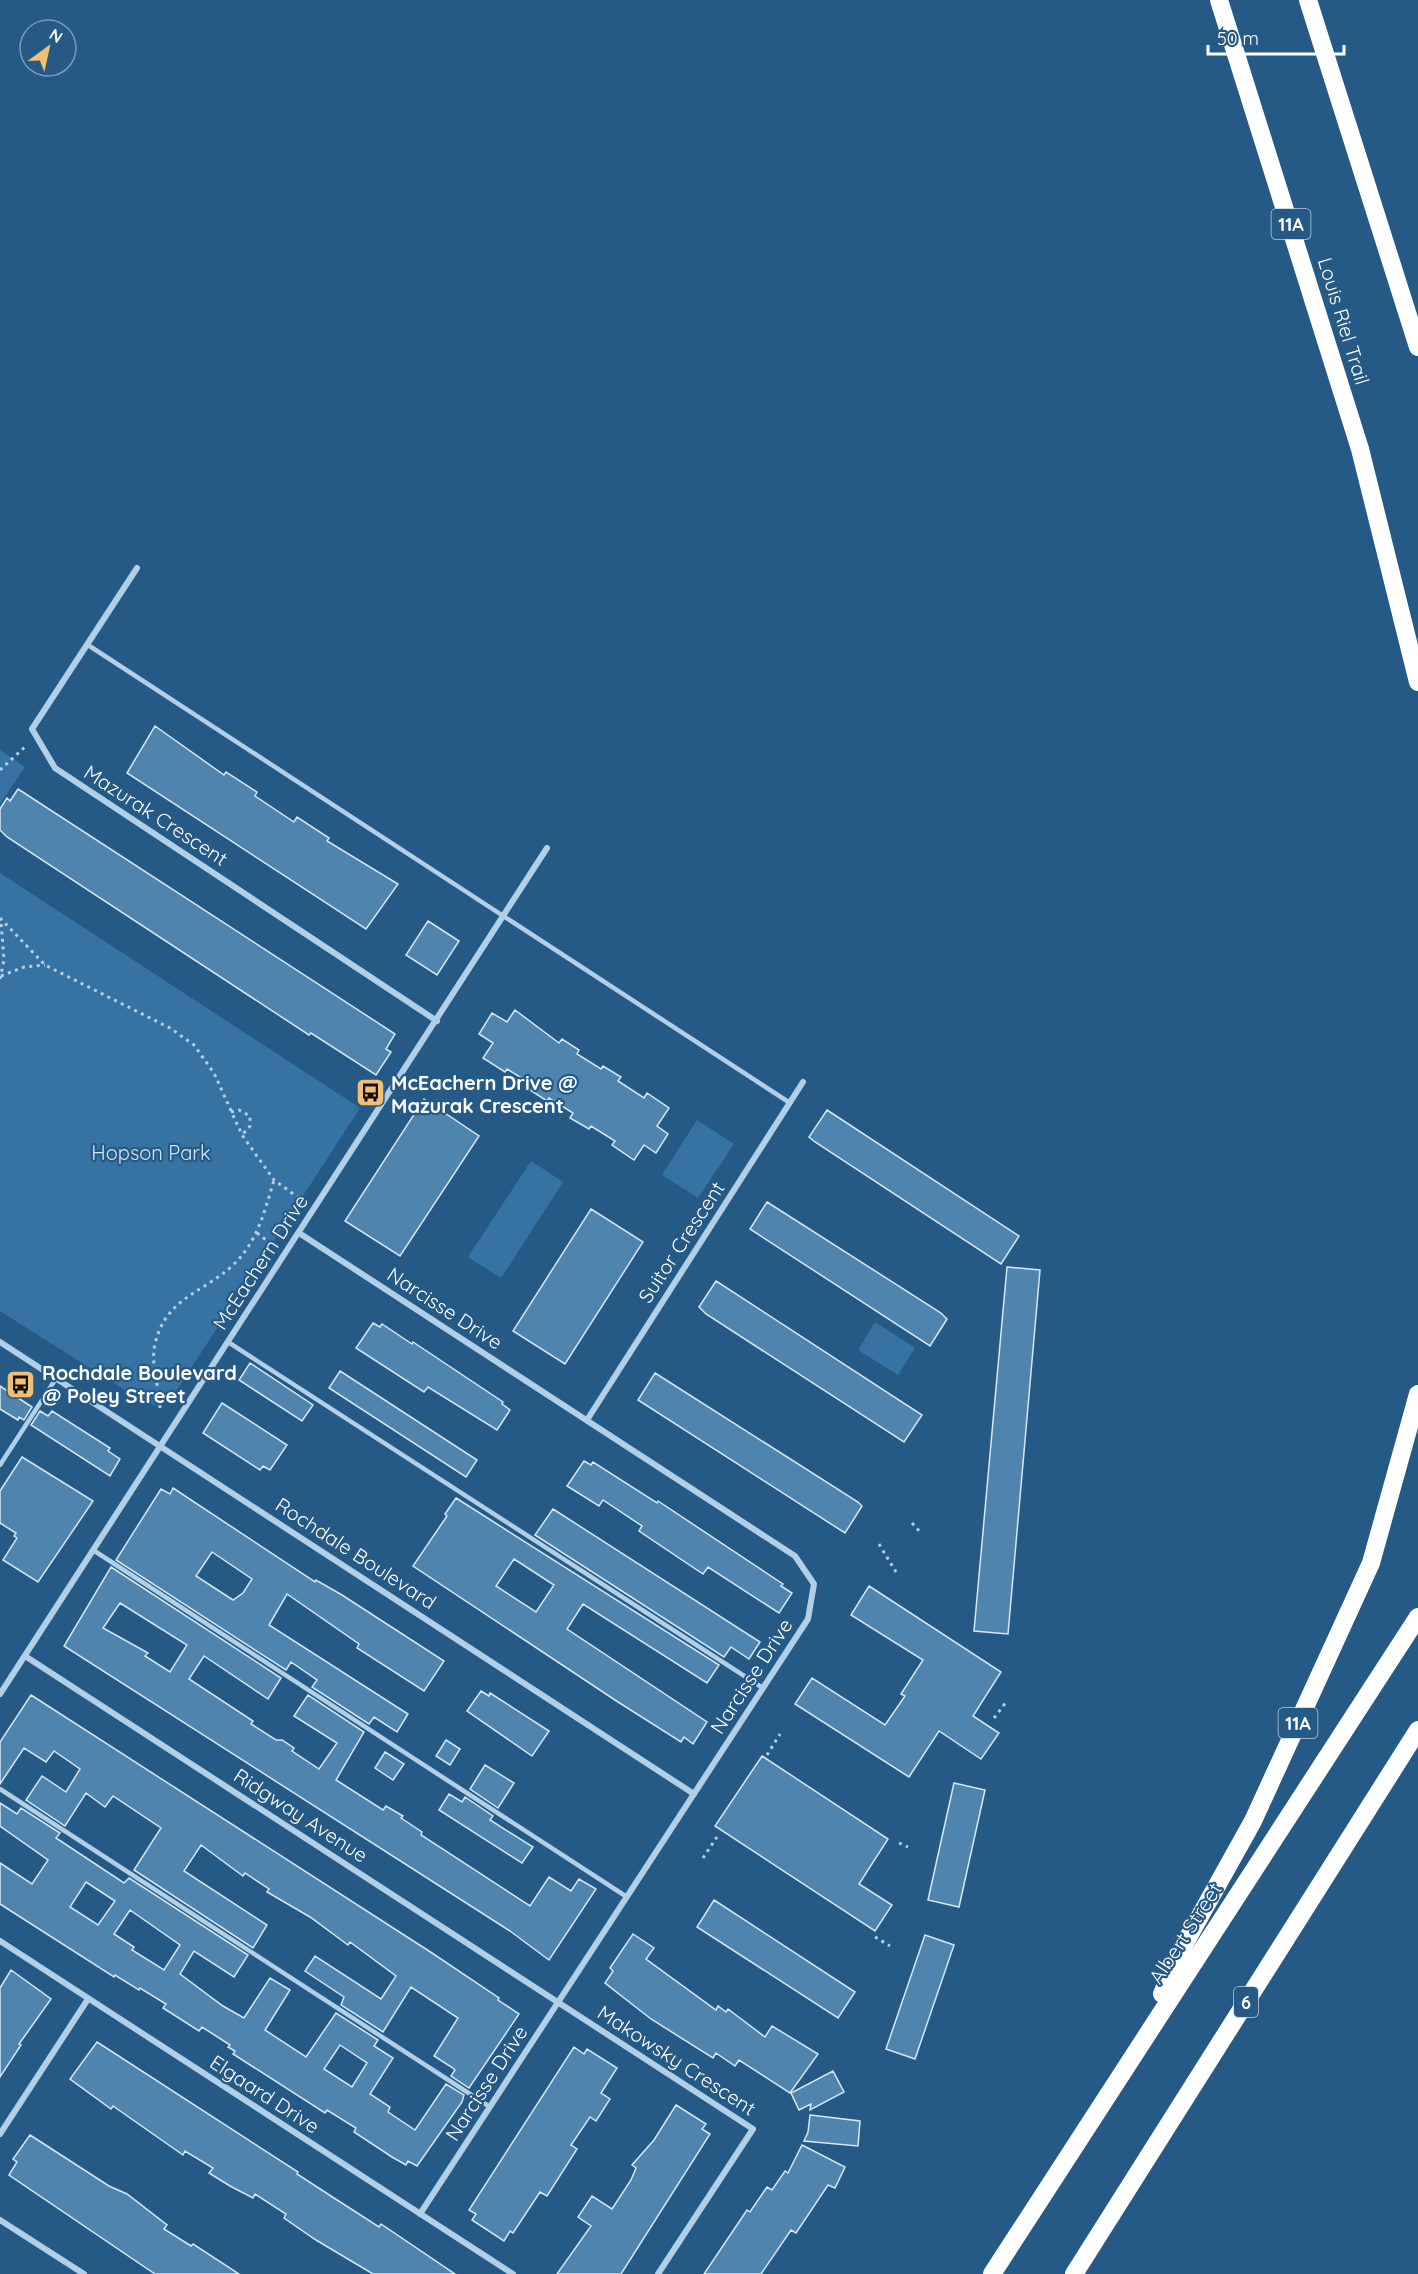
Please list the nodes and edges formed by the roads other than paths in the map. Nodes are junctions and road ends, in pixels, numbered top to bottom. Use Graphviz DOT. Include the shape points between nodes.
graph roads {
  1 [pos="1219,0"];
  2 [pos="1308,0"];
  3 [pos="1418,347"];
  4 [pos="137,568"];
  5 [pos="88,645"];
  6 [pos="1418,682"];
  7 [pos="547,848"];
  8 [pos="504,916"];
  9 [pos="437,1021"];
  10 [pos="803,1082"];
  11 [pos="790,1103"];
  12 [pos="299,1233"];
  13 [pos="228,1341"];
  14 [pos="0,1342"];
  15 [pos="57,1377"];
  16 [pos="1418,1394"];
  17 [pos="587,1420"];
  18 [pos="162,1445"];
  19 [pos="0,1465"];
  20 [pos="93,1550"];
  21 [pos="1418,1617"];
  22 [pos="25,1656"];
  23 [pos="763,1688"];
  24 [pos="0,1694"];
  25 [pos="1418,1730"];
  26 [pos="0,1789"];
  27 [pos="694,1794"];
  28 [pos="627,1897"];
  29 [pos="0,1941"];
  30 [pos="88,1999"];
  31 [pos="559,2002"];
  32 [pos="1143,2039"];
  33 [pos="490,2107"];
  34 [pos="0,2134"];
  35 [pos="420,2214"];
  36 [pos="0,2220"];
  37 [pos="84,2274"];
  38 [pos="513,2274"];
  39 [pos="658,2274"];
  40 [pos="992,2274"];
  41 [pos="1074,2274"];
  1 -- 6 [label="highway, Louis Riel Trail / 11A" via="1360,449"];
  2 -- 3 [label="highway"];
  4 -- 5 [label="street"];
  5 -- 8 [label="lane"];
  5 -- 9 [label="street, Mazurak Crescent" via="32,729 55,768"];
  7 -- 8 [label="street, McEachern Drive"];
  8 -- 9 [label="street, McEachern Drive"];
  8 -- 11 [label="lane"];
  9 -- 12 [label="street, McEachern Drive"];
  10 -- 11 [label="street, Suitor Crescent"];
  11 -- 17 [label="street, Suitor Crescent"];
  12 -- 13 [label="street, McEachern Drive"];
  12 -- 17 [label="street, Narcisse Drive"];
  13 -- 18 [label="street, McEachern Drive"];
  13 -- 23 [label="lane"];
  14 -- 15 [label="street, Rochdale Boulevard"];
  15 -- 18 [label="street, Rochdale Boulevard"];
  15 -- 19 [label="lane"];
  16 -- 32 [label="highway, 11A" via="1371,1563 1253,1821 1180,1952"];
  17 -- 23 [label="street, Narcisse Drive" via="795,1556 814,1584 808,1619"];
  18 -- 20 [label="street, McEachern Drive"];
  18 -- 27 [label="street, Rochdale Boulevard"];
  20 -- 22 [label="street, McEachern Drive"];
  20 -- 28 [label="lane"];
  21 -- 32 [label="highway, Albert Street"];
  22 -- 24 [label="street, McEachern Drive"];
  22 -- 31 [label="street, Ridgway Avenue"];
  23 -- 27 [label="street, Narcisse Drive"];
  25 -- 41 [label="highway, 6"];
  26 -- 33 [label="lane"];
  27 -- 28 [label="street, Narcisse Drive"];
  28 -- 31 [label="street, Narcisse Drive"];
  29 -- 30 [label="street, Elgaard Drive"];
  30 -- 34 [label="street"];
  30 -- 35 [label="street, Elgaard Drive"];
  31 -- 33 [label="street, Narcisse Drive"];
  31 -- 39 [label="street, Makowsky Crescent" via="753,2129"];
  32 -- 40 [label="highway, Albert Street"];
  33 -- 35 [label="street, Narcisse Drive"];
  35 -- 38 [label="street, Elgaard Drive"];
  36 -- 37 [label="street"];
}
